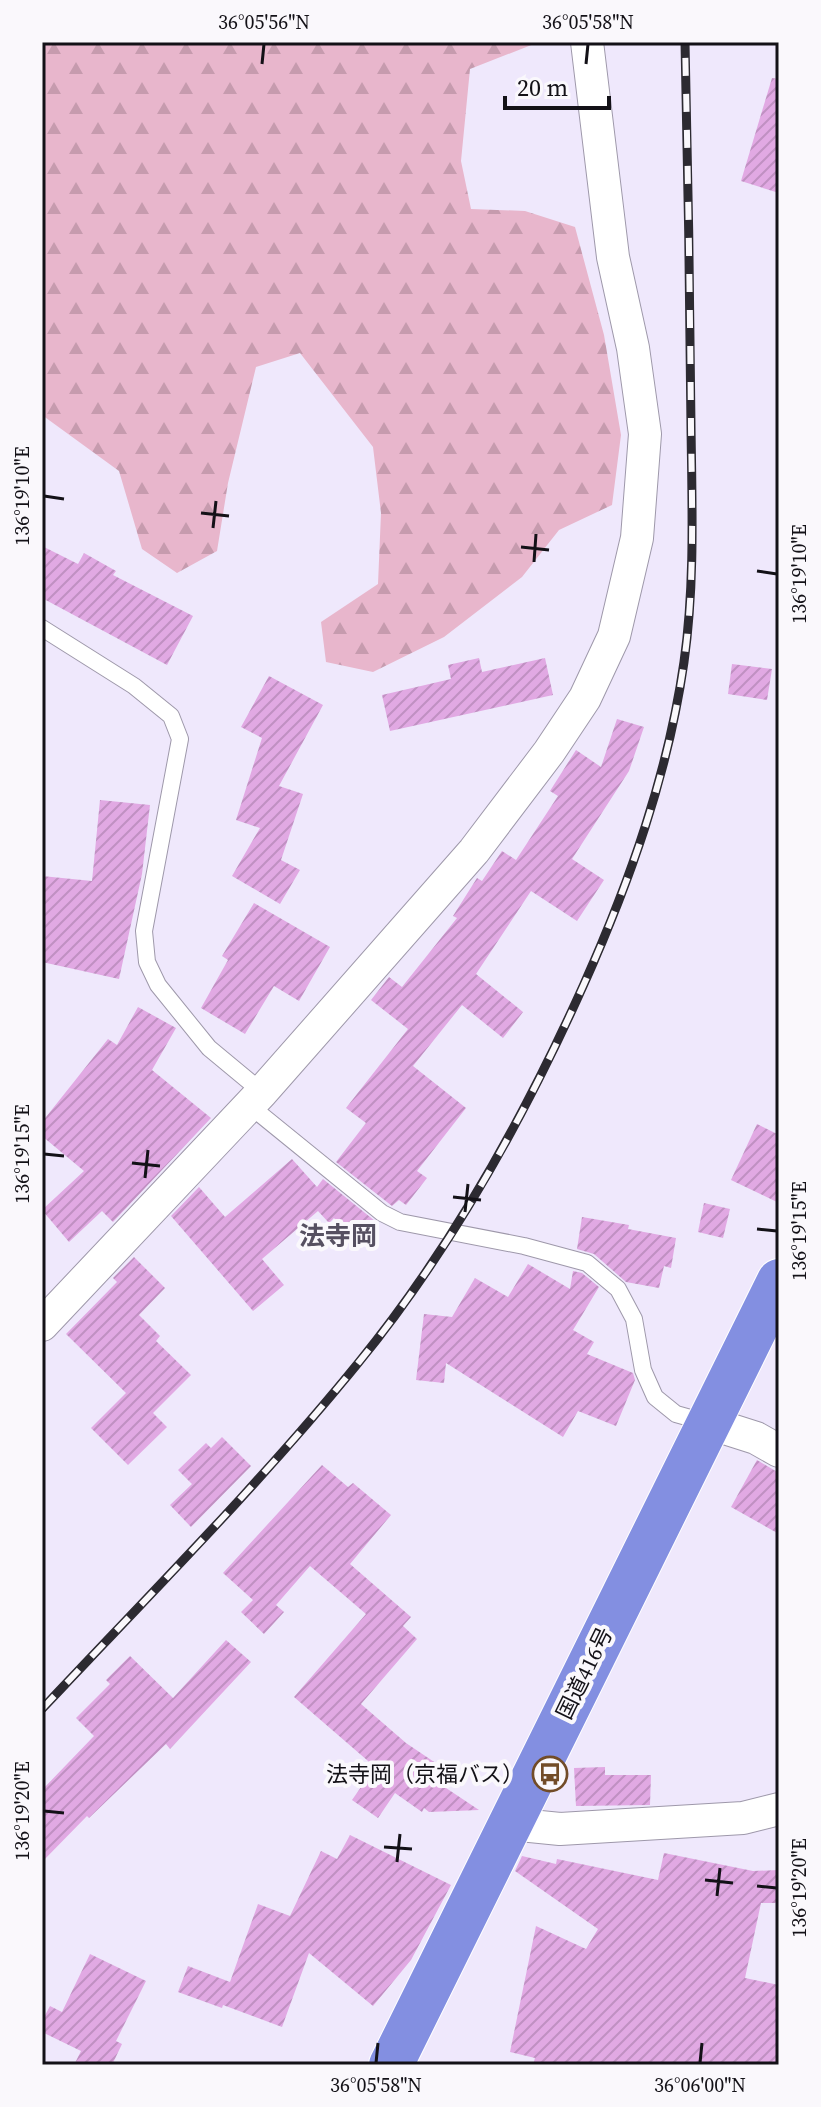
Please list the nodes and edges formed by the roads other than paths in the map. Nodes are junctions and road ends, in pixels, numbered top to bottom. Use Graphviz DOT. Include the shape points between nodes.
graph roads {
  1 [pos="587,42"];
  2 [pos="42,628"];
  3 [pos="256,1098"];
  4 [pos="779,1281"];
  5 [pos="42,1325"];
  6 [pos="709,1423"];
  7 [pos="779,1451"];
  8 [pos="779,1809"];
  9 [pos="510,1824"];
  10 [pos="391,2065"];
  1 -- 3 [label="street" via="613,257 645,434 637,538 614,636 585,698 474,851"];
  2 -- 3 [label="lane" via="171,716 180,739 144,931 147,962 158,985"];
  3 -- 5 [label="street"];
  3 -- 6 [label="lane" via="382,1213 587,1263 618,1289 634,1319 643,1370 655,1397 676,1414"];
  4 -- 6 [label="highway, 国道416号"];
  6 -- 7 [label="street"];
  6 -- 9 [label="highway, 国道416号"];
  8 -- 9 [label="street" via="743,1818 560,1829"];
  9 -- 10 [label="highway, 国道416号"];
}
